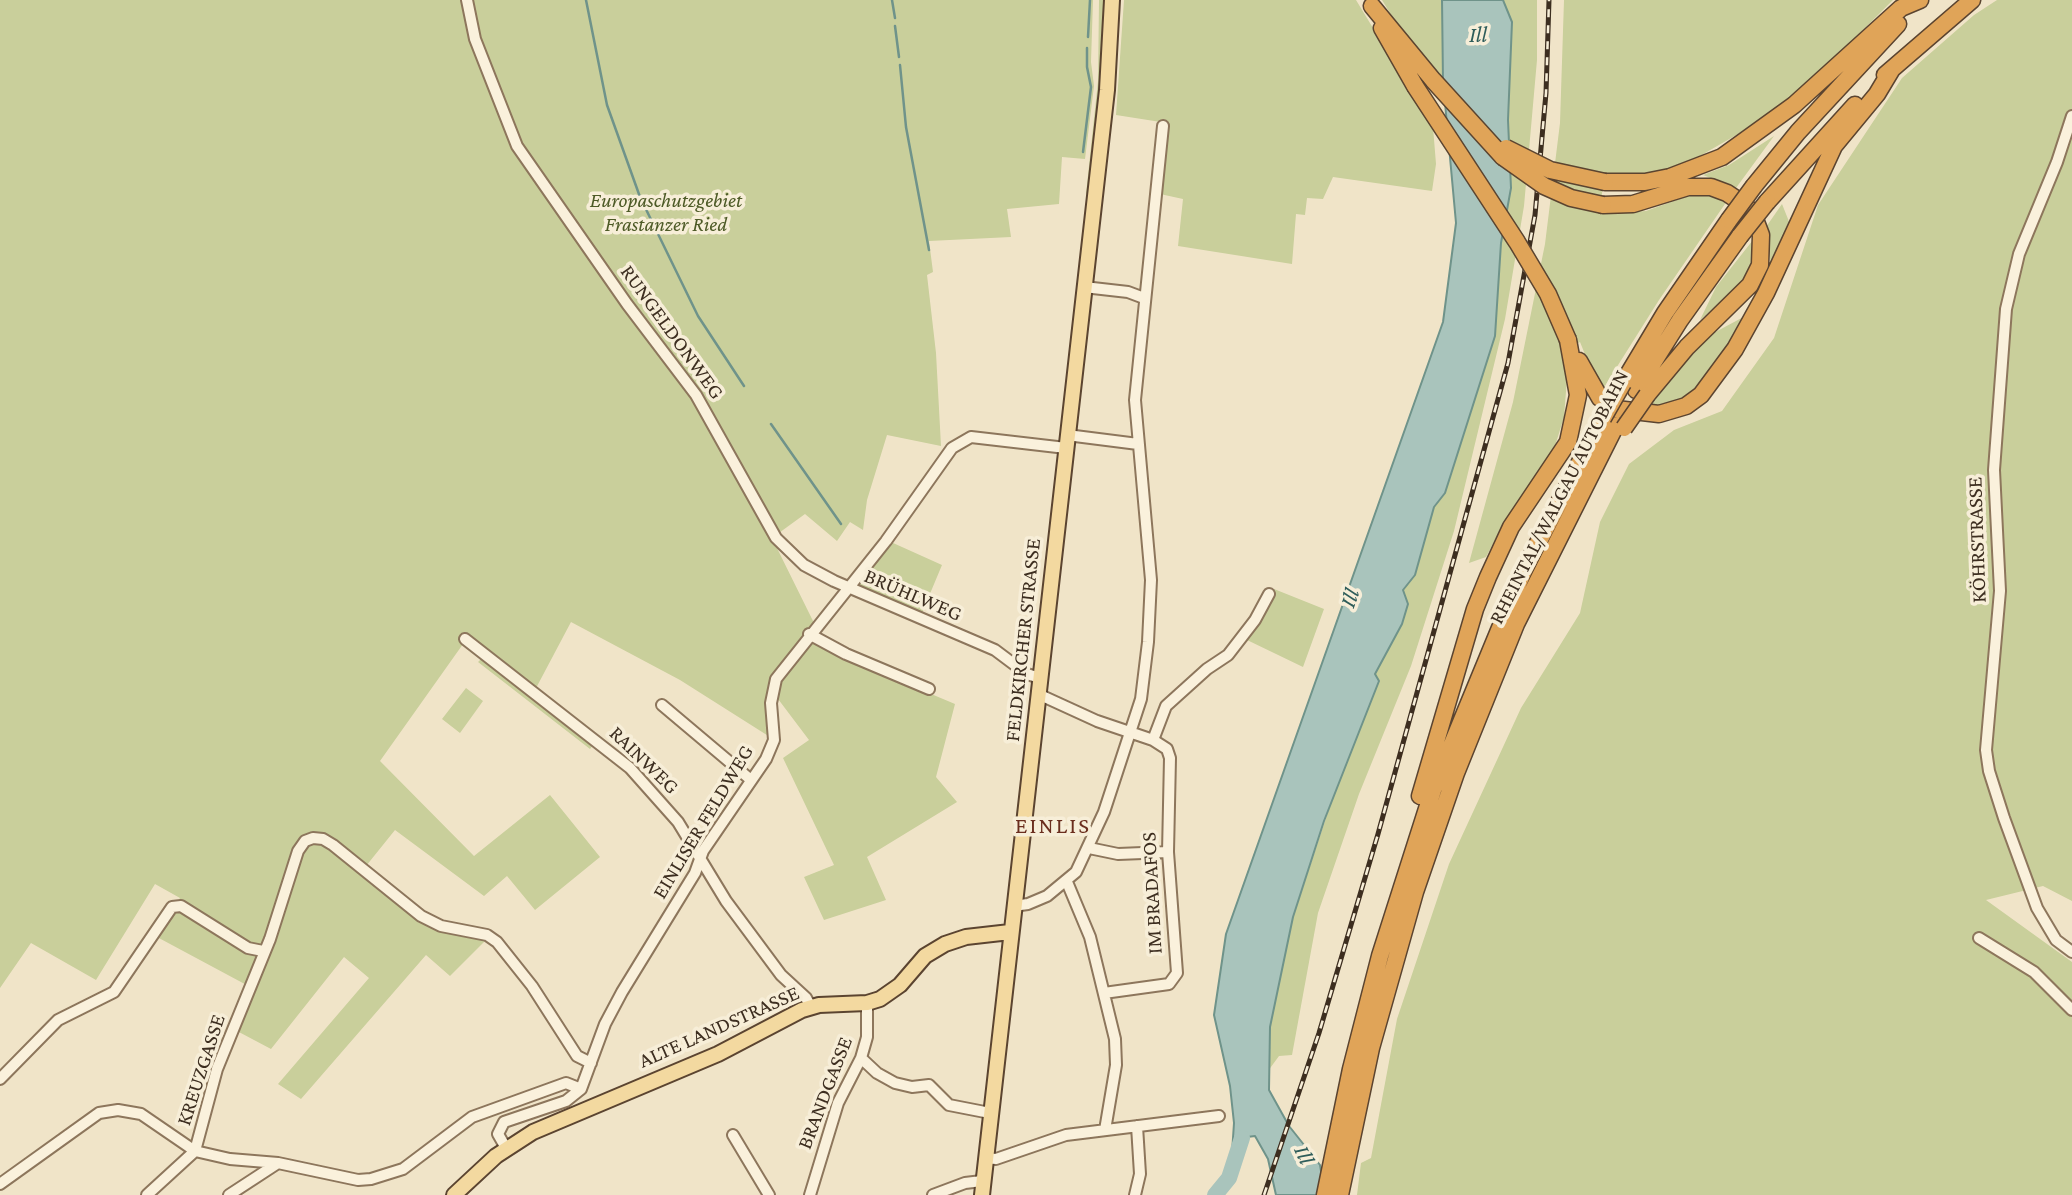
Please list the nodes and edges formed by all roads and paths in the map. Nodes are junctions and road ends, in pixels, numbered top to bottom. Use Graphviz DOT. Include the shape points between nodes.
graph roads {
  1 [pos="467,0"];
  2 [pos="1112,0"];
  3 [pos="1921,0"];
  4 [pos="1972,0"];
  5 [pos="1370,3"];
  6 [pos="1892,69"];
  7 [pos="2072,116"];
  8 [pos="1163,126"];
  9 [pos="1481,132"];
  10 [pos="1084,287"];
  11 [pos="1144,298"];
  12 [pos="1568,340"];
  13 [pos="1635,389"];
  14 [pos="1614,424"];
  15 [pos="1066,442"];
  16 [pos="1138,444"];
  17 [pos="776,538"];
  18 [pos="849,589"];
  19 [pos="1269,594"];
  20 [pos="809,634"];
  21 [pos="465,639"];
  22 [pos="1040,678"];
  23 [pos="929,690"];
  24 [pos="1038,694"];
  25 [pos="662,705"];
  26 [pos="1132,732"];
  27 [pos="1153,740"];
  28 [pos="751,780"];
  29 [pos="1089,848"];
  30 [pos="1168,852"];
  31 [pos="700,860"];
  32 [pos="1408,863"];
  33 [pos="1067,882"];
  34 [pos="1013,906"];
  35 [pos="1010,932"];
  36 [pos="1979,938"];
  37 [pos="263,951"];
  38 [pos="2072,952"];
  39 [pos="1104,993"];
  40 [pos="867,1003"];
  41 [pos="811,1007"];
  42 [pos="2072,1010"];
  43 [pos="861,1058"];
  44 [pos="591,1063"];
  45 [pos="0,1079"];
  46 [pos="580,1089"];
  47 [pos="990,1113"];
  48 [pos="1219,1116"];
  49 [pos="1137,1126"];
  50 [pos="1105,1130"];
  51 [pos="733,1135"];
  52 [pos="506,1148"];
  53 [pos="195,1151"];
  54 [pos="985,1158"];
  55 [pos="278,1163"];
  56 [pos="0,1184"];
  57 [pos="982,1188"];
  58 [pos="147,1195"];
  59 [pos="229,1195"];
  60 [pos="454,1195"];
  61 [pos="768,1195"];
  62 [pos="810,1195"];
  63 [pos="933,1195"];
  64 [pos="1135,1195"];
  65 [pos="1325,1195"];
  66 [pos="1340,1195"];
  1 -- 17 [label="street, RUNGELDONWEG" via="475,39 517,146 696,395"];
  2 -- 10 [label="main road, FELDKIRCHER STRASSE" via="1107,90"];
  3 -- 9 [label="highway, bridge" via="1901,8 1794,105 1722,157 1670,177 1605,182 1550,170"];
  3 -- 13 [label="highway, RHEINTAL/WALGAU AUTOBAHN, bridge" via="1850,73 1729,220 1665,313"];
  4 -- 6 [label="highway, RHEINTAL/WALGAU AUTOBAHN"];
  5 -- 9 [label="highway"];
  5 -- 12 [label="highway, bridge" via="1415,86 1548,293"];
  6 -- 12 [label="highway" via="1834,146 1766,293 1701,395 1686,406 1659,414 1616,409 1590,385"];
  6 -- 13 [label="highway, RHEINTAL/WALGAU AUTOBAHN, bridge" via="1827,133 1767,202 1687,309"];
  7 -- 38 [label="street, KÖHRSTRASSE" via="2019,254 2006,309 1994,470 2000,592 1986,750 2000,806 2037,908 2056,940"];
  8 -- 11 [label="street"];
  9 -- 13 [label="highway, bridge" via="1503,157 1544,186 1571,198 1603,205 1640,202 1688,187 1711,187 1745,205 1756,221 1761,235 1760,265 1750,285 1687,347"];
  10 -- 11 [label="street"];
  10 -- 15 [label="main road, FELDKIRCHER STRASSE"];
  11 -- 16 [label="street" via="1136,380"];
  12 -- 32 [label="highway" via="1578,395 1568,442 1511,527 1475,609 1417,808"];
  13 -- 14 [label="highway, RHEINTAL/WALGAU AUTOBAHN"];
  14 -- 32 [label="highway, RHEINTAL/WALGAU AUTOBAHN" via="1524,570 1433,790"];
  14 -- 66 [label="highway, RHEINTAL/WALGAU AUTOBAHN" via="1516,624 1436,830 1371,1048"];
  15 -- 16 [label="street"];
  15 -- 18 [label="street, EINLISER FELDWEG" via="971,437 960,441"];
  15 -- 22 [label="main road, FELDKIRCHER STRASSE"];
  16 -- 26 [label="street" via="1151,580 1145,674"];
  17 -- 18 [label="street, BRÜHLWEG" via="804,565"];
  18 -- 20 [label="street, EINLISER FELDWEG"];
  18 -- 22 [label="street, BRÜHLWEG" via="995,650"];
  19 -- 27 [label="street" via="1237,645 1166,706"];
  20 -- 23 [label="street"];
  20 -- 28 [label="street, EINLISER FELDWEG" via="776,679 771,703 774,740"];
  21 -- 31 [label="street, RAINWEG" via="630,768 678,822"];
  22 -- 24 [label="main road, FELDKIRCHER STRASSE"];
  24 -- 26 [label="street"];
  24 -- 34 [label="main road, FELDKIRCHER STRASSE"];
  25 -- 28 [label="street"];
  26 -- 27 [label="street"];
  26 -- 29 [label="street"];
  27 -- 30 [label="street, IM BRADAFOS" via="1167,749 1170,758"];
  28 -- 31 [label="street, EINLISER FELDWEG"];
  29 -- 30 [label="street" via="1118,854"];
  29 -- 33 [label="street"];
  30 -- 39 [label="street, IM BRADAFOS" via="1177,972 1170,984"];
  31 -- 41 [label="street, RAINWEG" via="765,953"];
  31 -- 44 [label="street, EINLISER FELDWEG" via="607,1019"];
  32 -- 65 [label="highway, RHEINTAL/WALGAU AUTOBAHN" via="1351,1069"];
  33 -- 34 [label="street" via="1032,903"];
  33 -- 39 [label="street" via="1086,925"];
  34 -- 35 [label="main road, FELDKIRCHER STRASSE"];
  35 -- 40 [label="main road, ALTE LANDSTRASSE" via="945,944 925,956 890,993"];
  35 -- 47 [label="main road, FELDKIRCHER STRASSE"];
  36 -- 42 [label="street" via="2034,972"];
  37 -- 44 [label="street, KREUZGASSE" via="298,851 304,841 323,839 421,916 441,926 488,935 497,942 577,1056"];
  37 -- 45 [label="street" via="248,948 181,906 172,907 114,992 58,1020"];
  37 -- 53 [label="street, KREUZGASSE" via="218,1069"];
  39 -- 50 [label="street" via="1116,1065"];
  40 -- 41 [label="main road, ALTE LANDSTRASSE"];
  40 -- 43 [label="street, BRANDGASSE" via="867,1037"];
  41 -- 52 [label="main road, ALTE LANDSTRASSE" via="718,1054 533,1132"];
  43 -- 47 [label="street" via="895,1083 929,1085 949,1105"];
  43 -- 62 [label="street, BRANDGASSE" via="838,1103"];
  44 -- 46 [label="street, EINLISER FELDWEG"];
  46 -- 52 [label="street" via="566,1101 504,1122 498,1134"];
  46 -- 55 [label="street, KREUZGASSE" via="566,1083 472,1117 402,1169 371,1179"];
  47 -- 54 [label="main road, FELDKIRCHER STRASSE"];
  48 -- 49 [label="street"];
  49 -- 50 [label="street"];
  49 -- 64 [label="street" via="1140,1174"];
  50 -- 54 [label="street" via="1066,1135"];
  51 -- 61 [label="street"];
  52 -- 60 [label="main road, ALTE LANDSTRASSE"];
  53 -- 55 [label="street, KREUZGASSE"];
  53 -- 56 [label="street, KREUZGASSE" via="141,1114 99,1113"];
  53 -- 58 [label="street"];
  54 -- 57 [label="main road, FELDKIRCHER STRASSE"];
  55 -- 59 [label="street"];
  57 -- 63 [label="street" via="965,1182"];
}
